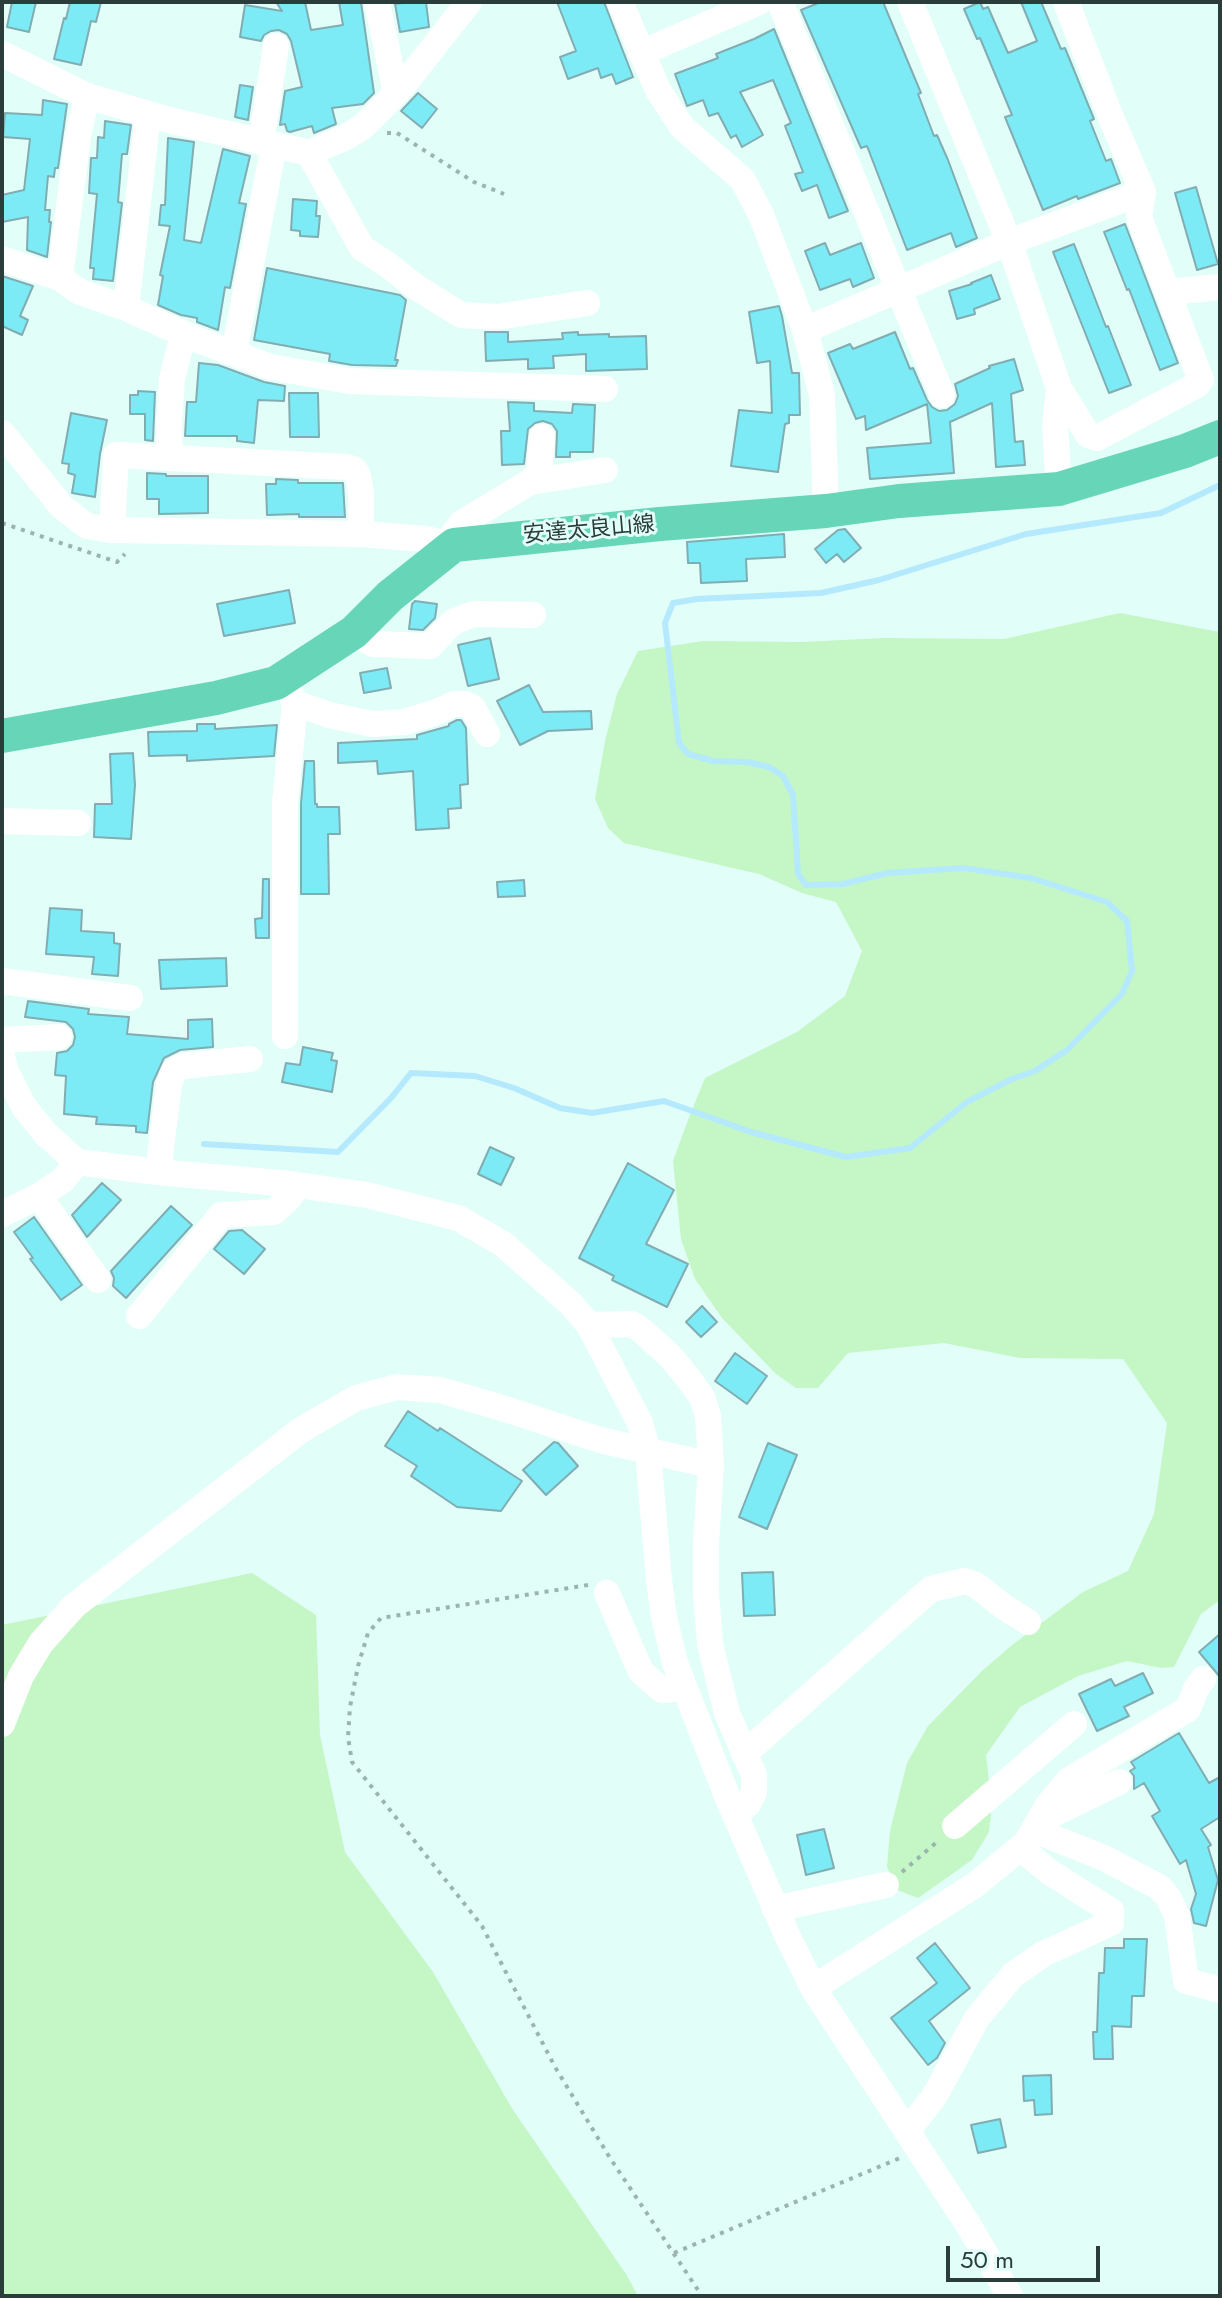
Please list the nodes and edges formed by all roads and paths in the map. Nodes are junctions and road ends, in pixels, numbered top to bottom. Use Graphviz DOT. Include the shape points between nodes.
graph roads {
  1 [pos="377,2"];
  2 [pos="469,2"];
  3 [pos="620,2"];
  4 [pos="759,2"];
  5 [pos="780,2"];
  6 [pos="910,2"];
  7 [pos="1066,2"];
  8 [pos="276,46"];
  9 [pos="641,53"];
  10 [pos="2,54"];
  11 [pos="396,93"];
  12 [pos="87,96"];
  13 [pos="148,114"];
  14 [pos="353,133"];
  15 [pos="267,143"];
  16 [pos="309,153"];
  17 [pos="1143,192"];
  18 [pos="504,194"];
  19 [pos="1009,242"];
  20 [pos="2,259"];
  21 [pos="60,278"];
  22 [pos="1220,287"];
  23 [pos="897,290"];
  24 [pos="1169,292"];
  25 [pos="587,303"];
  26 [pos="126,308"];
  27 [pos="805,330"];
  28 [pos="183,334"];
  29 [pos="234,353"];
  30 [pos="1059,388"];
  31 [pos="605,389"];
  32 [pos="942,395"];
  33 [pos="2,433"];
  34 [pos="542,437"];
  35 [pos="1220,437"];
  36 [pos="170,458"];
  37 [pos="605,470"];
  38 [pos="530,482"];
  39 [pos="1059,489"];
  40 [pos="826,511"];
  41 [pos="112,530"];
  42 [pos="361,534"];
  43 [pos="454,545"];
  44 [pos="533,615"];
  45 [pos="354,632"];
  46 [pos="290,691"];
  47 [pos="487,734"];
  48 [pos="2,736"];
  49 [pos="2,821"];
  50 [pos="78,823"];
  51 [pos="2,981"];
  52 [pos="130,998"];
  53 [pos="285,1036"];
  54 [pos="59,1037"];
  55 [pos="2,1040"];
  56 [pos="2,1056"];
  57 [pos="250,1059"];
  58 [pos="77,1162"];
  59 [pos="158,1172"];
  60 [pos="296,1185"];
  61 [pos="39,1196"];
  62 [pos="2,1214"];
  63 [pos="98,1280"];
  64 [pos="139,1316"];
  65 [pos="589,1325"];
  66 [pos="711,1465"];
  67 [pos="607,1593"];
  68 [pos="1028,1622"];
  69 [pos="1203,1679"];
  70 [pos="684,1688"];
  71 [pos="2,1724"];
  72 [pos="1074,1724"];
  73 [pos="744,1754"];
  74 [pos="1035,1757"];
  75 [pos="1074,1776"];
  76 [pos="1119,1782"];
  77 [pos="735,1814"];
  78 [pos="955,1826"];
  79 [pos="1031,1833"];
  80 [pos="886,1885"];
  81 [pos="775,1909"];
  82 [pos="813,1988"];
  83 [pos="1220,1990"];
  84 [pos="914,2140"];
  85 [pos="674,2253"];
  86 [pos="702,2296"];
  87 [pos="1010,2296"];
  1 -- 11 [label="street"];
  2 -- 11 [label="street"];
  3 -- 9 [label="street"];
  4 -- 9 [label="street"];
  5 -- 23 [label="street"];
  6 -- 19 [label="street"];
  7 -- 17 [label="street"];
  8 -- 15 [label="street"];
  9 -- 27 [label="street" via="682,127 743,180"];
  10 -- 12 [label="street"];
  11 -- 14 [label="street"];
  12 -- 13 [label="street"];
  12 -- 21 [label="street"];
  13 -- 15 [label="street"];
  13 -- 26 [label="street"];
  14 -- 16 [label="street"];
  14 -- 18 [label="path" via="397,133 474,182"];
  15 -- 16 [label="street"];
  15 -- 29 [label="street"];
  16 -- 25 [label="street" via="362,248 461,315 497,317"];
  17 -- 19 [label="street"];
  17 -- 24 [label="street" via="1139,217"];
  19 -- 23 [label="street"];
  19 -- 30 [label="street"];
  20 -- 21 [label="street"];
  21 -- 26 [label="street" via="80,292"];
  22 -- 24 [label="street"];
  23 -- 27 [label="street"];
  23 -- 32 [label="street"];
  24 -- 30 [label="street" via="1201,380 1197,385 1097,438 1088,435"];
  26 -- 28 [label="street"];
  27 -- 40 [label="street" via="822,395"];
  28 -- 29 [label="street"];
  28 -- 36 [label="street" via="172,379"];
  29 -- 31 [label="street" via="270,367 350,381"];
  30 -- 39 [label="street"];
  33 -- 41 [label="street" via="62,507 87,526"];
  34 -- 38 [label="street" via="539,473"];
  35 -- 39 [label="main road, 安達太良山線"];
  36 -- 41 [label="street" via="116,455"];
  36 -- 42 [label="street" via="355,470"];
  37 -- 38 [label="street"];
  38 -- 43 [label="street" via="462,523 453,534"];
  39 -- 40 [label="main road, 安達太良山線"];
  40 -- 43 [label="main road, 安達太良山線"];
  41 -- 42 [label="street"];
  42 -- 43 [label="street"];
  43 -- 45 [label="main road"];
  44 -- 45 [label="street" via="510,626 474,614 453,622 430,646 373,644"];
  45 -- 46 [label="main road"];
  46 -- 47 [label="street" via="329,715 372,724 404,722 465,704 473,708"];
  46 -- 48 [label="main road" via="276,683"];
  46 -- 53 [label="street"];
  49 -- 50 [label="street"];
  51 -- 52 [label="street"];
  54 -- 55 [label="street"];
  56 -- 58 [label="street" via="24,1107"];
  57 -- 59 [label="street" via="174,1071"];
  58 -- 59 [label="street"];
  58 -- 61 [label="street" via="63,1180"];
  59 -- 60 [label="street"];
  60 -- 64 [label="street" via="274,1212 221,1215"];
  60 -- 65 [label="street" via="367,1195 458,1218 503,1244"];
  61 -- 62 [label="street"];
  61 -- 63 [label="street"];
  65 -- 66 [label="street" via="632,1324 671,1357 702,1397"];
  65 -- 70 [label="street" via="644,1437 664,1617"];
  66 -- 71 [label="street" via="600,1440 440,1390 397,1387 356,1398 301,1430 74,1606 41,1643"];
  66 -- 73 [label="street" via="706,1568 710,1644 727,1713"];
  67 -- 70 [label="street" via="641,1672 662,1690"];
  67 -- 85 [label="path" via="589,1585 381,1618 368,1633 358,1666 348,1737 352,1762 482,1926 555,2067"];
  68 -- 73 [label="street" via="965,1581 931,1589"];
  69 -- 75 [label="street" via="1188,1709"];
  70 -- 77 [label="street"];
  72 -- 74 [label="street"];
  73 -- 77 [label="street" via="754,1775 754,1792"];
  74 -- 75 [label="street"];
  74 -- 78 [label="street"];
  75 -- 79 [label="street"];
  76 -- 79 [label="street"];
  77 -- 81 [label="street"];
  78 -- 80 [label="path"];
  79 -- 82 [label="street" via="975,1885"];
  79 -- 83 [label="street" via="1104,1858 1159,1887 1177,1916 1186,1981"];
  79 -- 84 [label="street" via="1051,1873 1111,1911 1111,1923 1043,1954 1013,1975 977,2018"];
  80 -- 81 [label="street"];
  81 -- 82 [label="street"];
  82 -- 84 [label="street"];
  84 -- 85 [label="path"];
  84 -- 87 [label="street"];
  85 -- 86 [label="path"];
}
